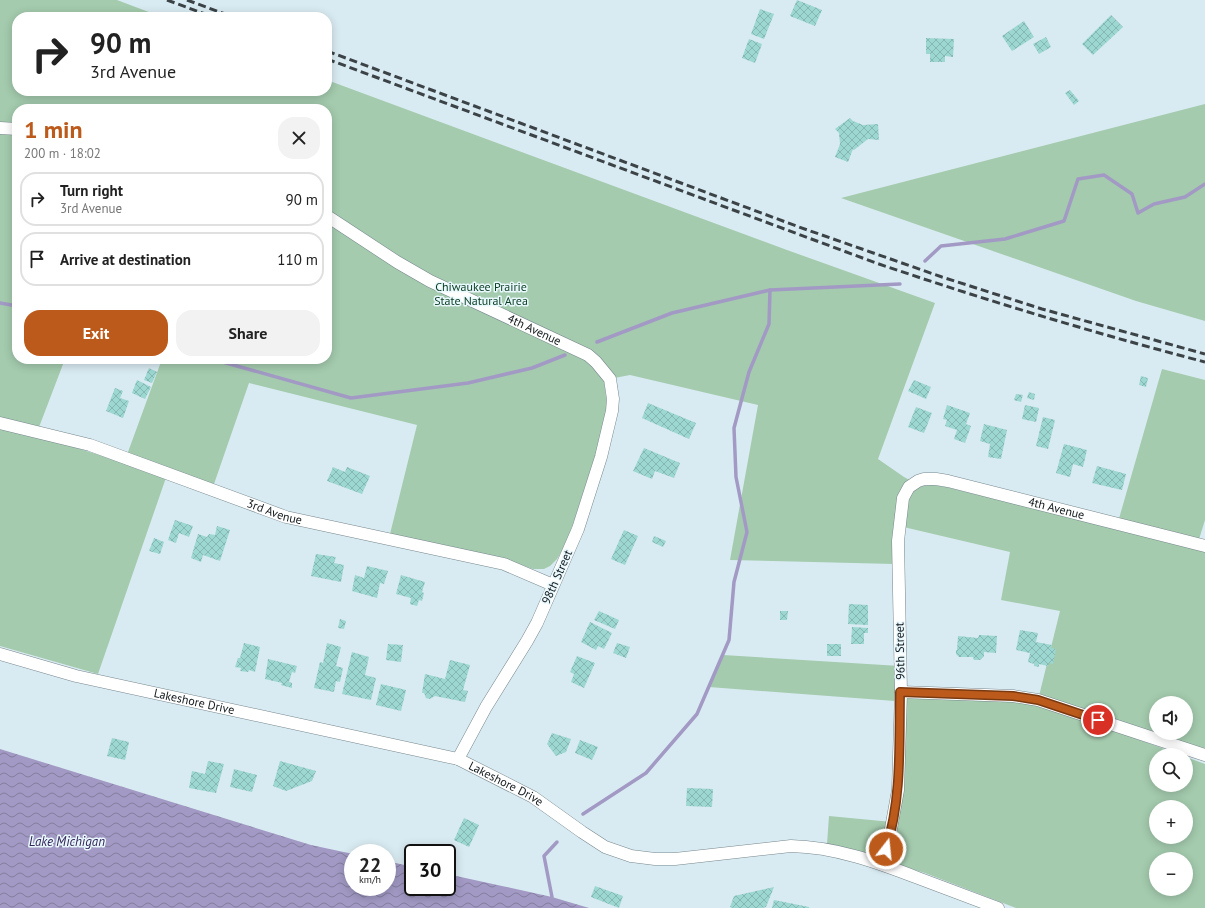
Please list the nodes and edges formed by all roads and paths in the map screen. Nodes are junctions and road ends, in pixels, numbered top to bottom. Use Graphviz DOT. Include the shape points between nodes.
graph roads {
  1 [pos="0,128"];
  2 [pos="12,129"];
  3 [pos="332,219"];
  4 [pos="610,380"];
  5 [pos="0,423"];
  6 [pos="909,487"];
  7 [pos="1205,546"];
  8 [pos="553,585"];
  9 [pos="0,654"];
  10 [pos="900,692"];
  11 [pos="1205,755"];
  12 [pos="458,759"];
  13 [pos="881,864"];
  14 [pos="998,908"];
  1 -- 2 [label="street"];
  3 -- 4 [label="street, 4th Avenue" via="430,281 588,355"];
  4 -- 8 [label="street, 98th Street" via="613,399 607,435 578,529"];
  5 -- 8 [label="street, 3rd Avenue" via="90,445 286,517 504,564"];
  6 -- 7 [label="street, 4th Avenue" via="924,479 948,481"];
  6 -- 10 [label="street, 96th Street" via="903,498 898,540"];
  8 -- 12 [label="street, 98th Street" via="527,641 486,707"];
  9 -- 12 [label="street, Lakeshore Drive" via="76,676"];
  10 -- 11 [label="street" via="1013,696 1038,700"];
  10 -- 13 [label="street, 96th Street" via="898,790 890,834"];
  12 -- 13 [label="street, Lakeshore Drive" via="534,797 606,847 631,856 675,859 808,846"];
  13 -- 14 [label="street, Lakeshore Drive"];
}
